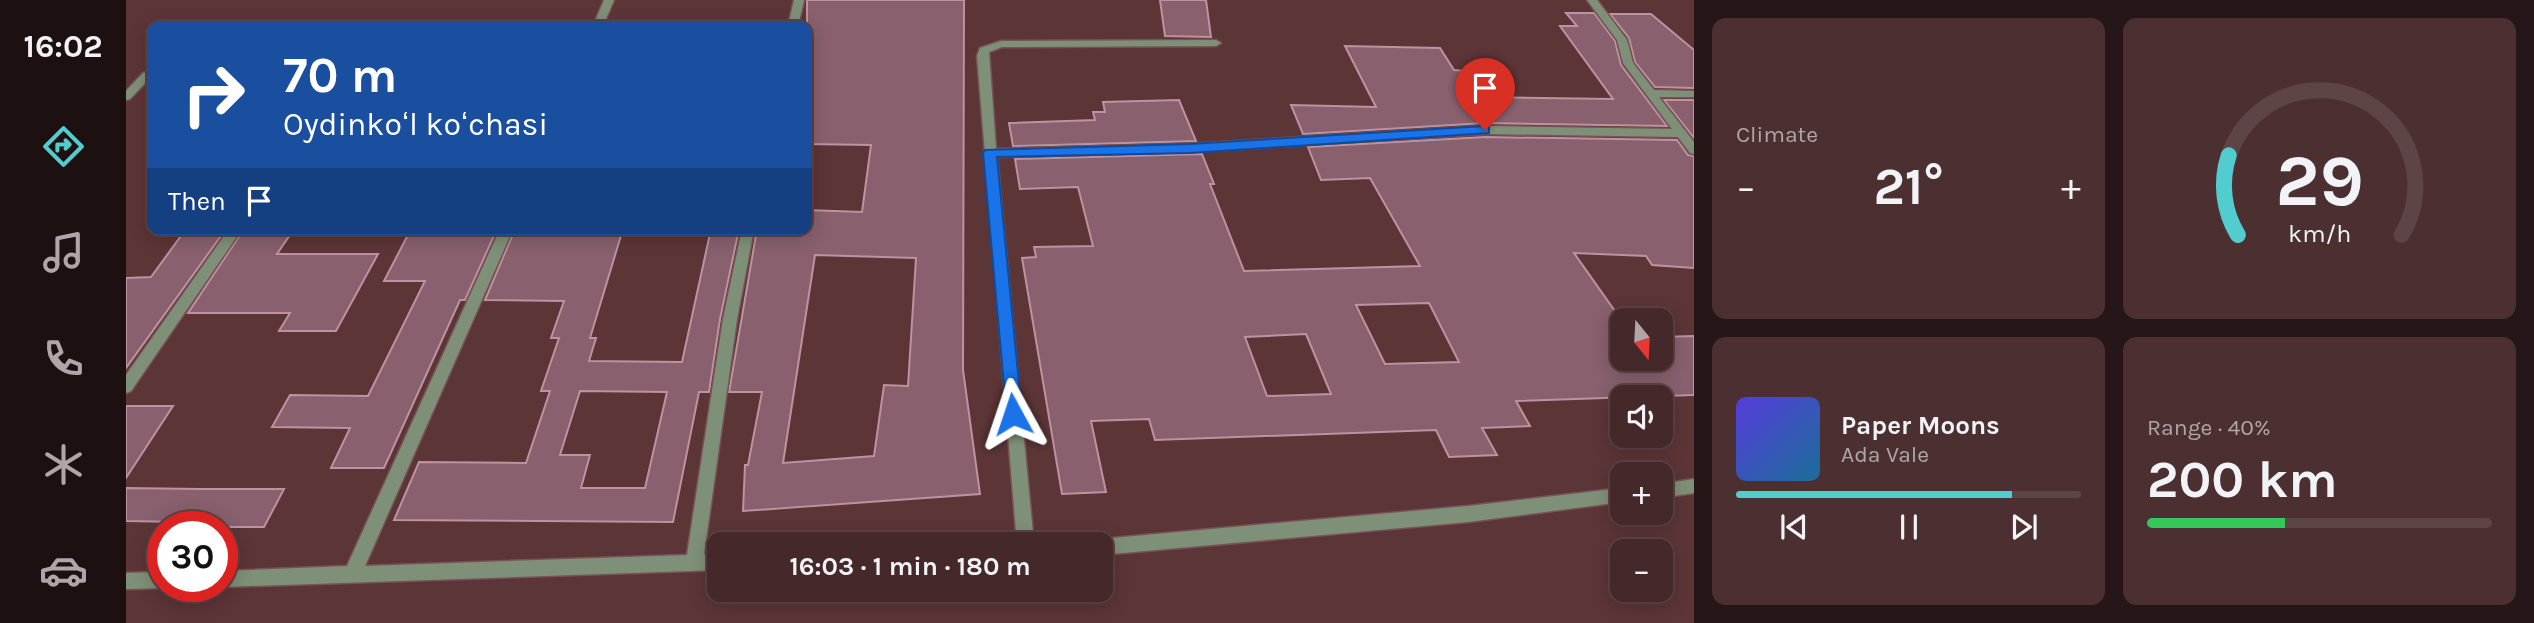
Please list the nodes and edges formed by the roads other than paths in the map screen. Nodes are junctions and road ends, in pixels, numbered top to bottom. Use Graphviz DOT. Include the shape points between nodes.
graph roads {
  1 [pos="609,0"];
  2 [pos="799,0"];
  3 [pos="1592,0"];
  4 [pos="600,21"];
  5 [pos="794,21"];
  6 [pos="1216,43"];
  7 [pos="147,76"];
  8 [pos="1650,93"];
  9 [pos="1694,94"];
  10 [pos="126,97"];
  11 [pos="1682,134"];
  12 [pos="1694,150"];
  13 [pos="990,153"];
  14 [pos="232,235"];
  15 [pos="504,235"];
  16 [pos="747,235"];
  17 [pos="126,387"];
  18 [pos="1694,486"];
  19 [pos="1673,489"];
  20 [pos="1610,496"];
  21 [pos="1024,532"];
  22 [pos="1113,546"];
  23 [pos="707,562"];
  24 [pos="694,563"];
  25 [pos="352,575"];
  26 [pos="238,579"];
  27 [pos="147,580"];
  28 [pos="126,581"];
  1 -- 4 [label="street"];
  2 -- 5 [label="street"];
  3 -- 8 [label="street" via="1622,40 1628,63"];
  6 -- 13 [label="street" via="991,46 982,56"];
  7 -- 10 [label="street"];
  8 -- 9 [label="street"];
  8 -- 11 [label="street"];
  11 -- 12 [label="street"];
  11 -- 13 [label="street" via="1485,130 1190,148"];
  13 -- 21 [label="street"];
  14 -- 17 [label="street"];
  15 -- 25 [label="street"];
  16 -- 24 [label="street"];
  18 -- 19 [label="street"];
  20 -- 22 [label="street"];
  23 -- 24 [label="street"];
  24 -- 25 [label="street"];
  25 -- 26 [label="street"];
  27 -- 28 [label="street"];
}
